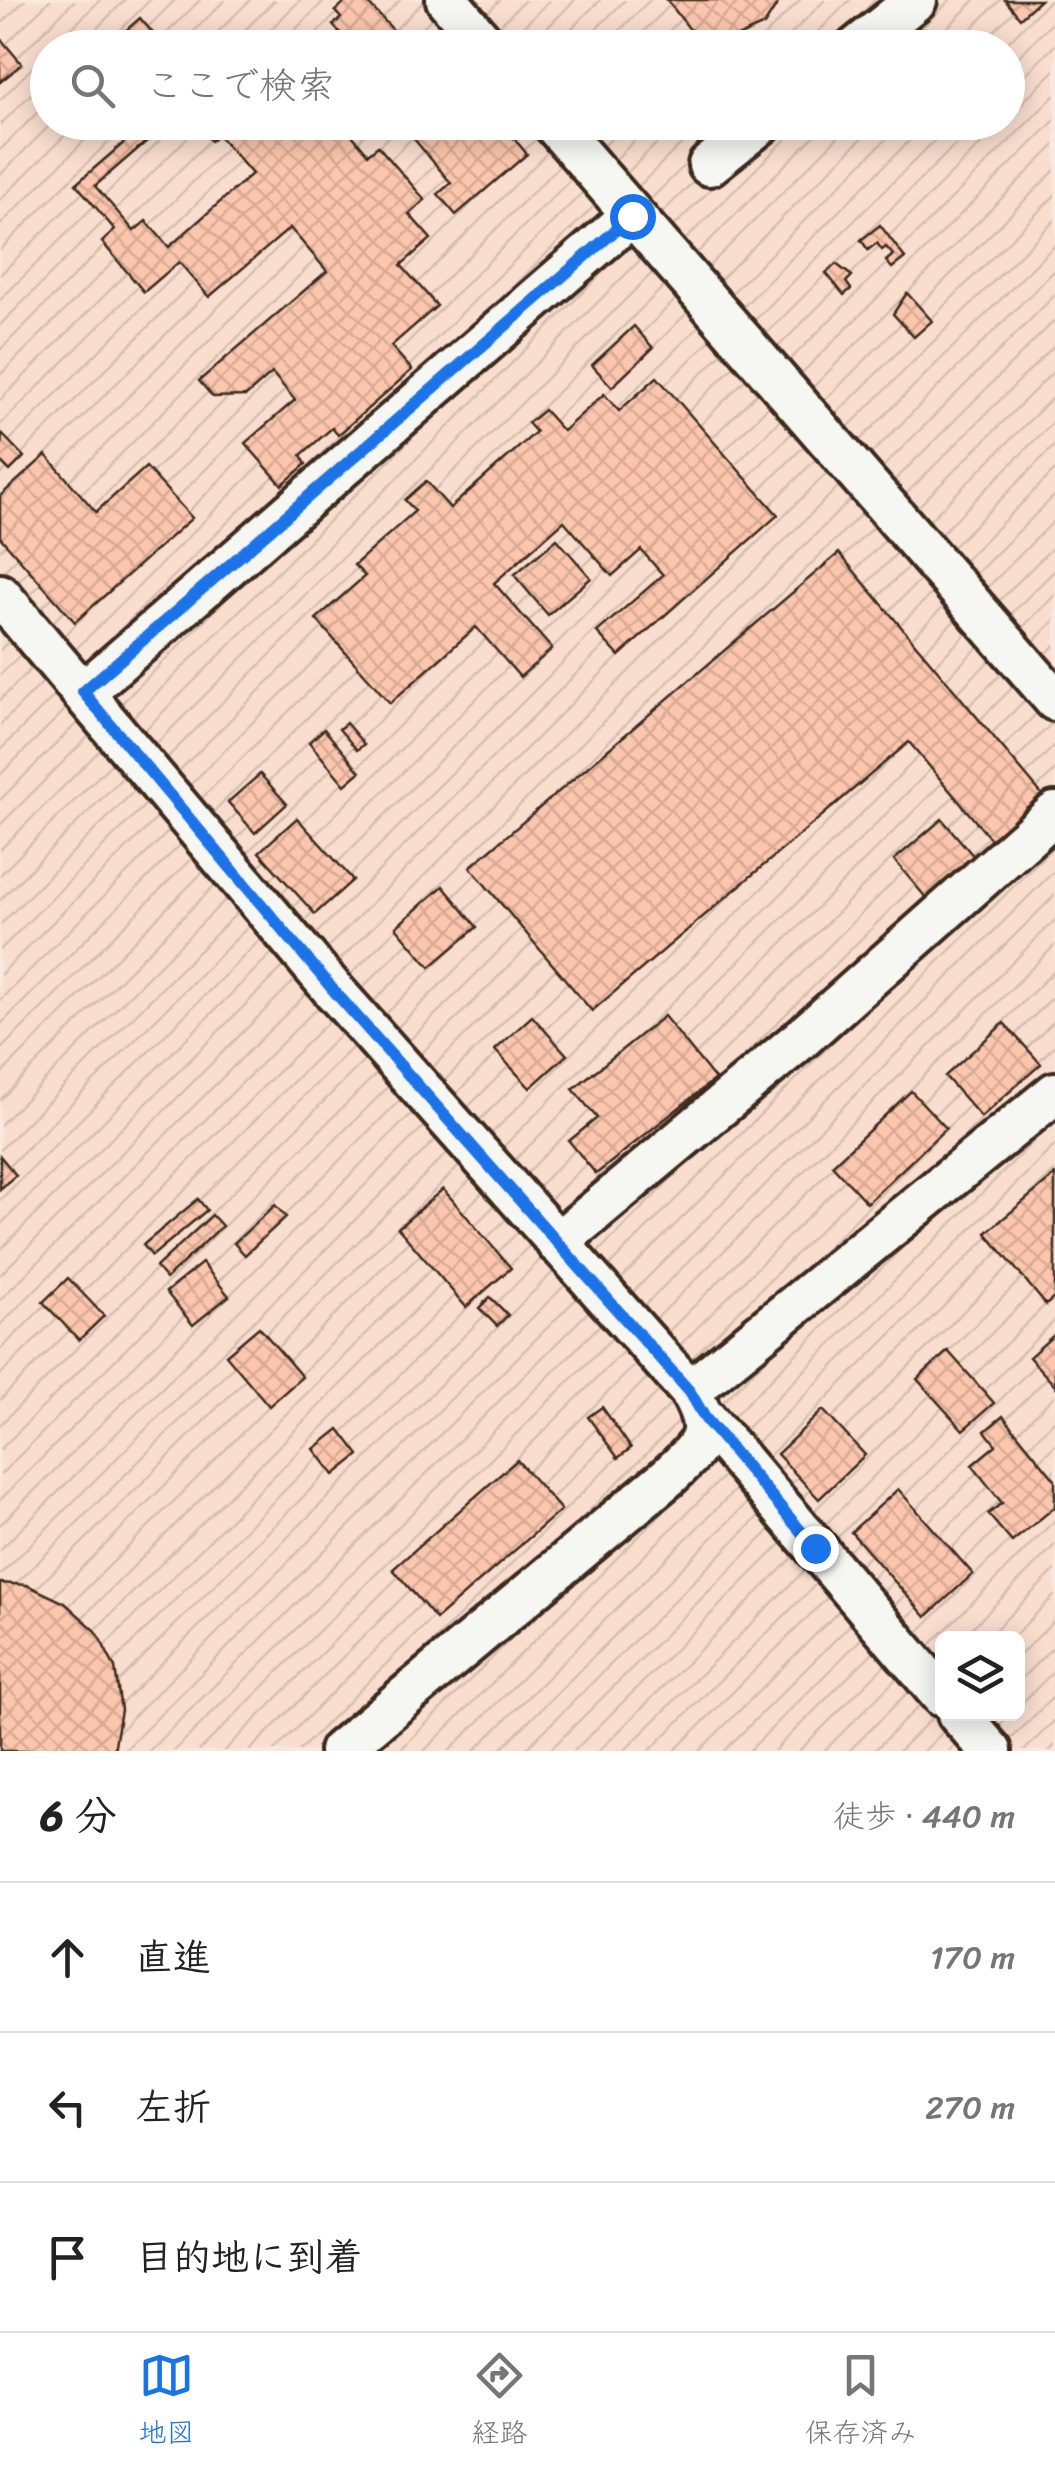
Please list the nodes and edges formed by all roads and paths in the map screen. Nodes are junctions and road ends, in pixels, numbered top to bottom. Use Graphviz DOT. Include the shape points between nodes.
graph roads {
  1 [pos="448,0"];
  2 [pos="916,0"];
  3 [pos="473,30"];
  4 [pos="878,30"];
  5 [pos="567,140"];
  6 [pos="740,140"];
  7 [pos="709,165"];
  8 [pos="632,216"];
  9 [pos="0,595"];
  10 [pos="83,692"];
  11 [pos="1055,700"];
  12 [pos="1055,812"];
  13 [pos="1055,1094"];
  14 [pos="557,1243"];
  15 [pos="698,1405"];
  16 [pos="935,1688"];
  17 [pos="964,1721"];
  18 [pos="340,1751"];
  19 [pos="991,1751"];
  1 -- 3 [label="lane"];
  2 -- 4 [label="lane"];
  5 -- 8 [label="lane"];
  6 -- 7 [label="lane"];
  8 -- 10 [label="lane"];
  8 -- 11 [label="lane"];
  9 -- 10 [label="lane"];
  10 -- 14 [label="lane"];
  12 -- 14 [label="lane" via="802,1038"];
  13 -- 15 [label="lane"];
  14 -- 15 [label="lane"];
  15 -- 16 [label="lane"];
  15 -- 18 [label="lane" via="702,1444 670,1476"];
  17 -- 19 [label="lane"];
}
